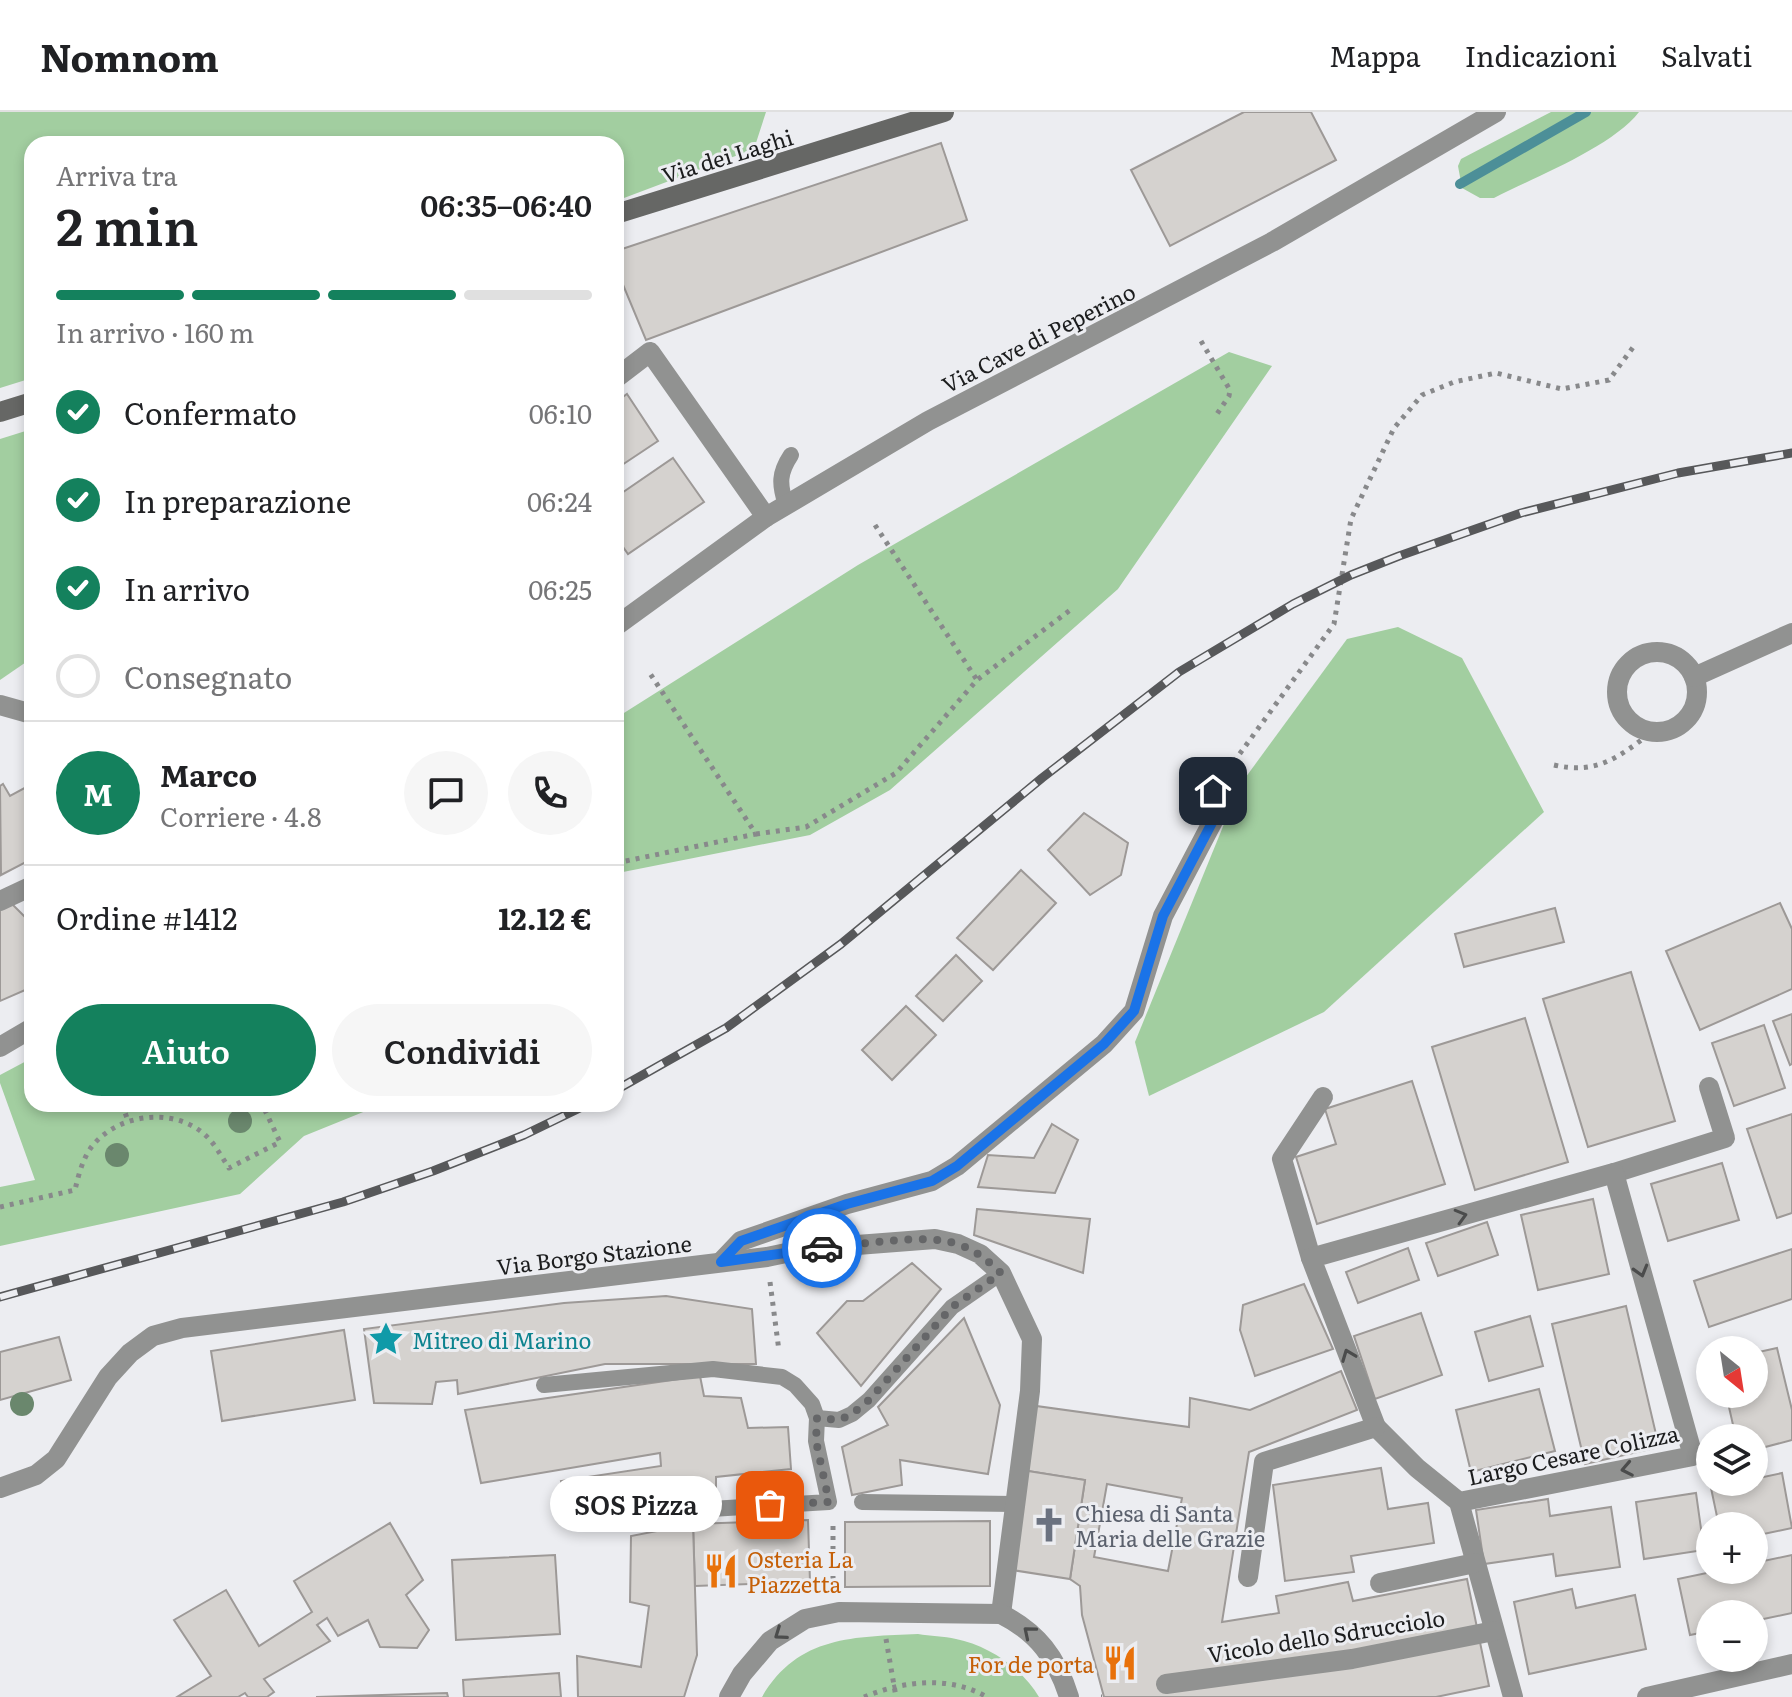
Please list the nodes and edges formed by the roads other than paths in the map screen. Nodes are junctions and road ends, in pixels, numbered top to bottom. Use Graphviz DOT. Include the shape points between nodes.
graph roads {
  1 [pos="944,112"];
  2 [pos="1496,112"];
  3 [pos="624,212"];
  4 [pos="624,372"];
  5 [pos="24,404"];
  6 [pos="0,412"];
  7 [pos="791,455"];
  8 [pos="786,505"];
  9 [pos="766,517"];
  10 [pos="624,620"];
  11 [pos="1792,633"];
  12 [pos="1694,677"];
  13 [pos="0,705"];
  14 [pos="24,712"];
  15 [pos="1213,791"];
  16 [pos="24,890"];
  17 [pos="0,901"];
  18 [pos="24,1033"];
  19 [pos="0,1047"];
  20 [pos="1709,1087"];
  21 [pos="1323,1097"];
  22 [pos="1614,1173"];
  23 [pos="1311,1258"];
  24 [pos="721,1262"];
  25 [pos="1001,1273"];
  26 [pos="544,1385"];
  27 [pos="817,1418"];
  28 [pos="1376,1427"];
  29 [pos="0,1488"];
  30 [pos="862,1502"];
  31 [pos="1459,1502"];
  32 [pos="1014,1504"];
  33 [pos="711,1509"];
  34 [pos="1475,1563"];
  35 [pos="1248,1577"];
  36 [pos="1380,1583"];
  37 [pos="1001,1614"];
  38 [pos="1494,1631"];
  39 [pos="1792,1664"];
  40 [pos="1166,1684"];
  41 [pos="729,1697"];
  42 [pos="1069,1697"];
  43 [pos="1513,1697"];
  44 [pos="1647,1697"];
  1 -- 3 [label="main road, Via dei Laghi"];
  2 -- 8 [label="street, Via Cave di Peperino" via="1272,242 928,421"];
  4 -- 9 [label="street" via="650,352"];
  5 -- 6 [label="main road"];
  7 -- 8 [label="lane" via="780,480"];
  8 -- 9 [label="street, Via Cave di Peperino"];
  9 -- 10 [label="street, Via Cave di Peperino"];
  11 -- 12 [label="street"];
  12 -- 12 [label="street" via="1697,691 1689,717 1679,726 1652,732 1628,720 1620,708 1623,672 1642,656 1666,653 1678,658"];
  13 -- 14 [label="street"];
  15 -- 24 [label="street" via="1214,819 1163,916 1134,1011 1104,1044 932,1181 741,1241"];
  16 -- 17 [label="street"];
  18 -- 19 [label="street"];
  20 -- 22 [label="street" via="1725,1138"];
  21 -- 23 [label="street, Largo Cesare Colizza" via="1282,1159"];
  23 -- 22 [label="street, one-way"];
  22 -- 31 [label="street, Largo Cesare Colizza, one-way" via="1693,1456"];
  28 -- 23 [label="street, Largo Cesare Colizza, one-way"];
  24 -- 25 [label="street, Via Borgo Stazione" via="935,1239 980,1254"];
  24 -- 29 [label="street, Via Borgo Stazione" via="182,1328 153,1336 108,1377 56,1459 36,1475"];
  25 -- 27 [label="lane" via="952,1307 852,1414 839,1420"];
  25 -- 32 [label="street, Via Borgo Stazione" via="1032,1339"];
  26 -- 27 [label="lane" via="713,1369 782,1377 805,1395"];
  27 -- 33 [label="lane" via="816,1441 829,1502"];
  28 -- 31 [label="street, Largo Cesare Colizza"];
  28 -- 35 [label="street" via="1264,1462"];
  30 -- 32 [label="lane"];
  31 -- 34 [label="street, Largo Cesare Colizza"];
  32 -- 37 [label="street, Via Borgo Stazione"];
  34 -- 36 [label="street"];
  34 -- 38 [label="street, Largo Cesare Colizza"];
  37 -- 41 [label="street, one-way" via="839,1612 805,1619 770,1641"];
  42 -- 37 [label="street, one-way" via="1048,1650"];
  38 -- 40 [label="street, Vicolo dello Sdrucciolo" via="1352,1659"];
  38 -- 43 [label="street, Largo Cesare Colizza"];
  39 -- 44 [label="street"];
}
